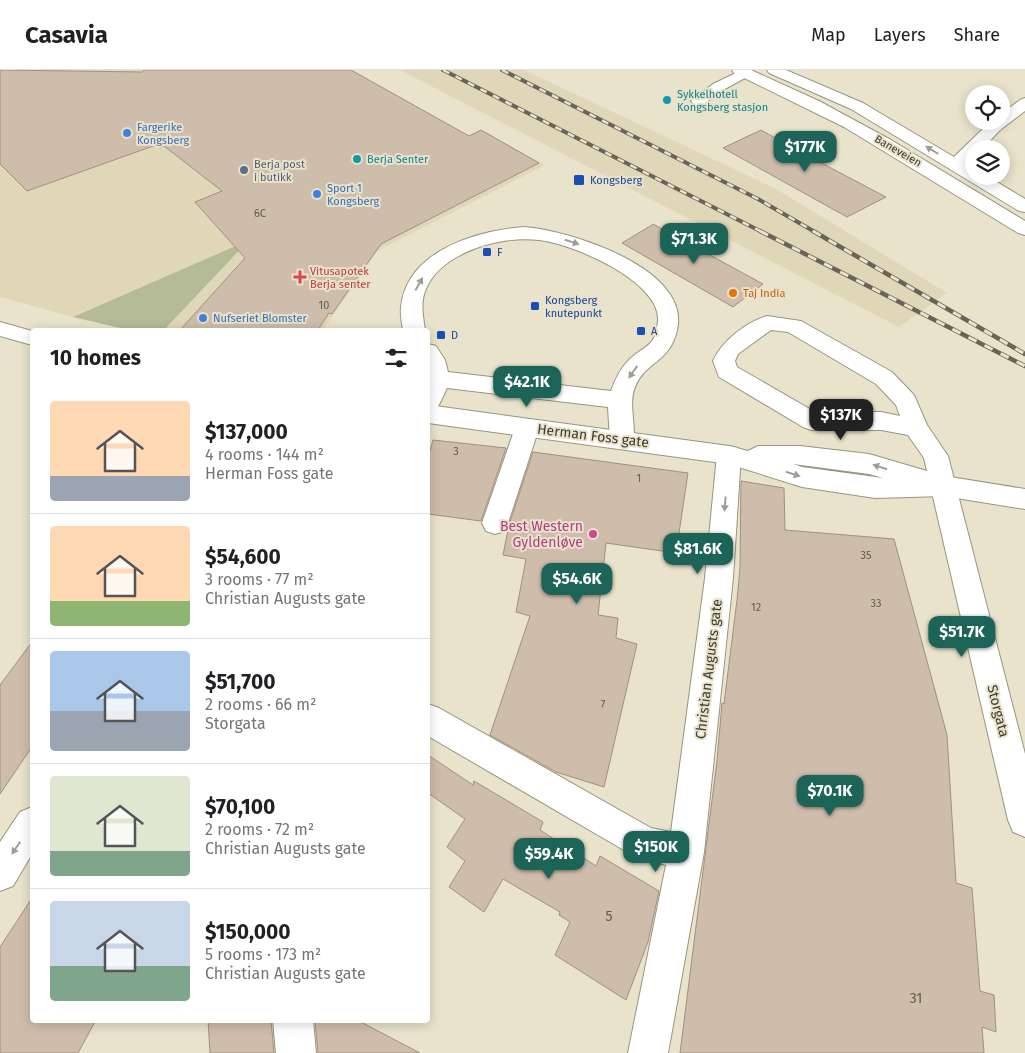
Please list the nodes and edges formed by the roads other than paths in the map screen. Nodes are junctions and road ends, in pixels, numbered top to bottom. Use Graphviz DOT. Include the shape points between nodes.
graph roads {
  1 [pos="774,70"];
  2 [pos="743,72"];
  3 [pos="699,102"];
  4 [pos="1025,103"];
  5 [pos="956,165"];
  6 [pos="965,170"];
  7 [pos="989,185"];
  8 [pos="1025,207"];
  9 [pos="1025,229"];
  10 [pos="413,328"];
  11 [pos="0,329"];
  12 [pos="30,337"];
  13 [pos="430,354"];
  14 [pos="440,379"];
  15 [pos="620,400"];
  16 [pos="430,401"];
  17 [pos="430,414"];
  18 [pos="528,428"];
  19 [pos="916,428"];
  20 [pos="622,440"];
  21 [pos="729,455"];
  22 [pos="944,486"];
  23 [pos="1025,499"];
  24 [pos="495,524"];
  25 [pos="430,720"];
  26 [pos="1025,820"];
  27 [pos="30,827"];
  28 [pos="686,852"];
  29 [pos="0,873"];
  30 [pos="293,1023"];
  31 [pos="296,1053"];
  32 [pos="648,1053"];
  5 -- 1 [label="street, Baneveien, one-way" via="857,106"];
  2 -- 3 [label="street"];
  2 -- 9 [label="street, Baneveien" via="824,108 901,151"];
  4 -- 5 [label="street" via="994,127"];
  5 -- 6 [label="street, Baneveien"];
  7 -- 8 [label="street, Baneveien"];
  10 -- 15 [label="street, one-way" via="409,316 420,280 437,260 458,248 524,233 586,246 611,257 650,283 663,298 668,314 668,329 657,352 638,365 621,391"];
  11 -- 12 [label="street"];
  13 -- 14 [label="street"];
  14 -- 15 [label="street"];
  14 -- 16 [label="street"];
  15 -- 20 [label="street"];
  17 -- 18 [label="street, Herman Foss gate"];
  18 -- 20 [label="street, Herman Foss gate"];
  18 -- 24 [label="street"];
  19 -- 19 [label="street, Storgata" via="880,421 811,421 727,371 724,361 729,350 767,323 793,326 884,378 906,401"];
  19 -- 22 [label="street, Storgata" via="936,456"];
  20 -- 21 [label="street, Herman Foss gate"];
  21 -- 22 [label="street, Herman Foss gate" via="802,477 875,488"];
  21 -- 28 [label="street, Christian Augusts gate, one-way" via="706,699"];
  22 -- 23 [label="street, Herman Foss gate"];
  22 -- 26 [label="street, Storgata"];
  25 -- 28 [label="street" via="646,844"];
  27 -- 29 [label="street, one-way"];
  28 -- 32 [label="street, Christian Augusts gate"];
  30 -- 31 [label="street"];
}
